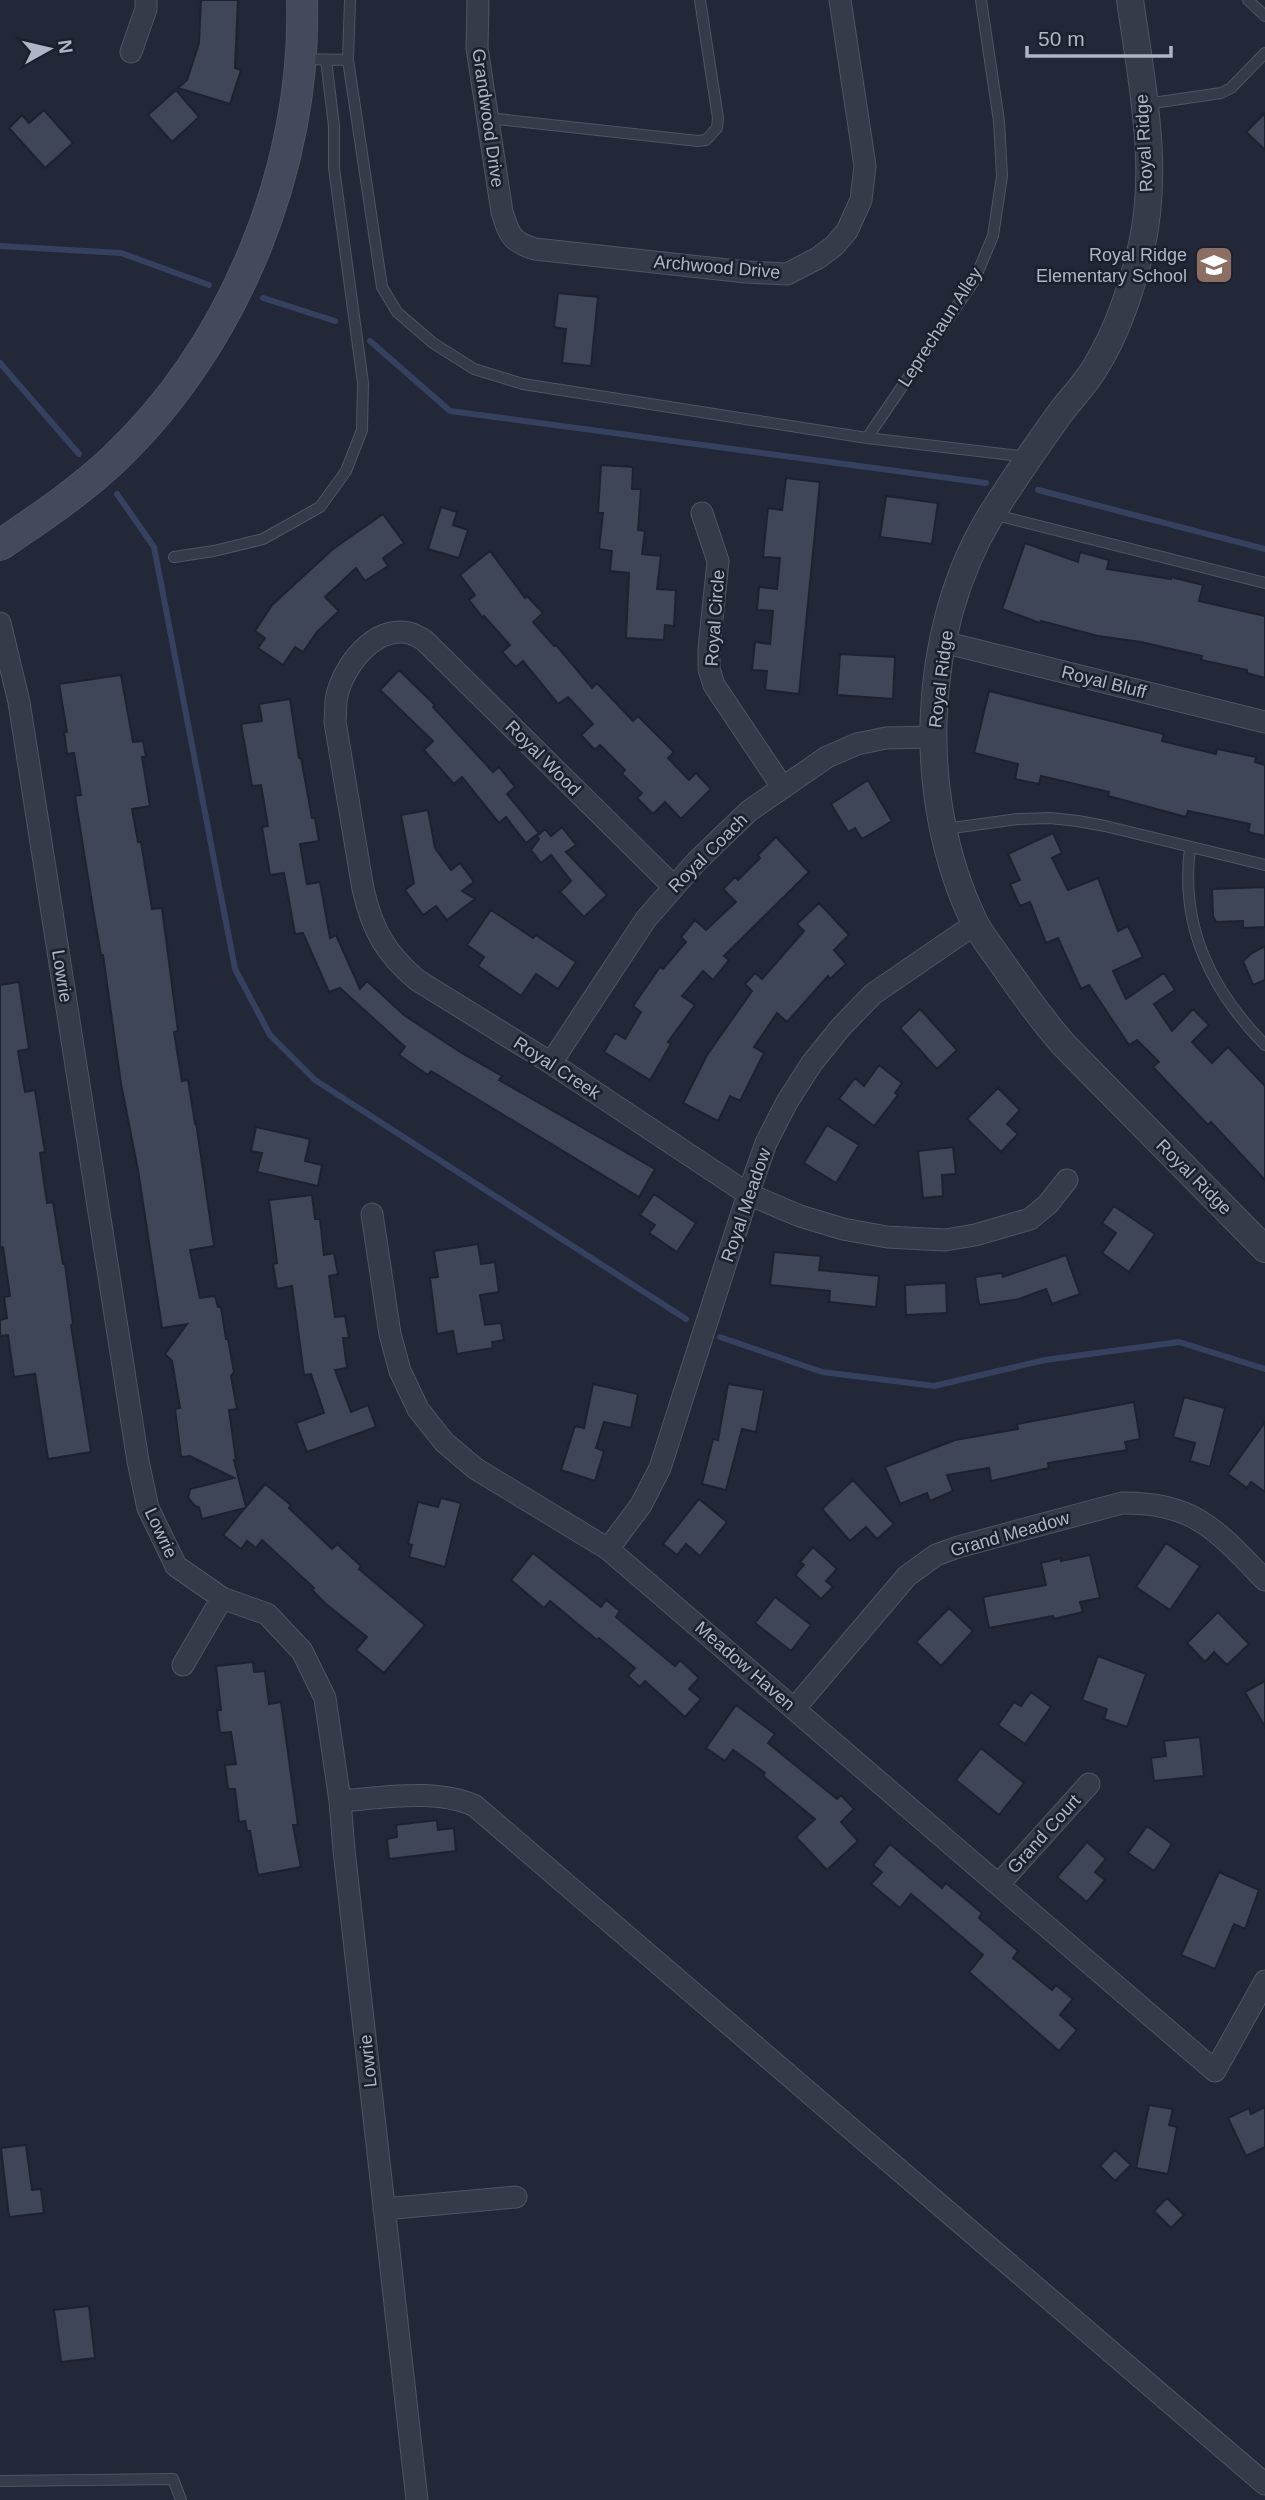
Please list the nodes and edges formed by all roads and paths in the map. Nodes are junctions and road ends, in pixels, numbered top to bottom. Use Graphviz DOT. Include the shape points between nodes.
graph roads {
  1 [pos="146,0"];
  2 [pos="302,0"];
  3 [pos="350,0"];
  4 [pos="478,0"];
  5 [pos="700,0"];
  6 [pos="840,0"];
  7 [pos="981,0"];
  8 [pos="1130,0"];
  9 [pos="1248,0"];
  10 [pos="1265,16"];
  11 [pos="131,52"];
  12 [pos="1265,53"];
  13 [pos="313,60"];
  14 [pos="348,60"];
  15 [pos="1143,104"];
  16 [pos="488,118"];
  17 [pos="509,234"];
  18 [pos="867,438"];
  19 [pos="1030,457"];
  20 [pos="702,513"];
  21 [pos="992,514"];
  22 [pos="0,545"];
  23 [pos="174,556"];
  24 [pos="1265,583"];
  25 [pos="0,623"];
  26 [pos="410,633"];
  27 [pos="943,642"];
  28 [pos="1265,722"];
  29 [pos="934,737"];
  30 [pos="783,788"];
  31 [pos="942,830"];
  32 [pos="1191,848"];
  33 [pos="1265,865"];
  34 [pos="674,887"];
  35 [pos="975,924"];
  36 [pos="1265,1045"];
  37 [pos="551,1063"];
  38 [pos="1067,1180"];
  39 [pos="748,1194"];
  40 [pos="372,1214"];
  41 [pos="1265,1250"];
  42 [pos="608,1549"];
  43 [pos="1265,1580"];
  44 [pos="222,1598"];
  45 [pos="183,1665"];
  46 [pos="794,1709"];
  47 [pos="1089,1784"];
  48 [pos="340,1801"];
  49 [pos="999,1884"];
  50 [pos="1265,1981"];
  51 [pos="516,2197"];
  52 [pos="384,2209"];
  53 [pos="0,2481"];
  54 [pos="1265,2484"];
  55 [pos="181,2500"];
  56 [pos="417,2500"];
  1 -- 11 [label="street"];
  2 -- 13 [label="main road" via="303,40"];
  3 -- 14 [label="lane"];
  4 -- 16 [label="street, Grandwood Drive" via="477,48"];
  5 -- 16 [label="lane" via="718,118 717,128 706,140"];
  6 -- 17 [label="street, Archwood Drive" via="864,166 861,200 847,231 818,258 787,274 746,272 535,249 521,245"];
  7 -- 18 [label="lane, Leprechaun Alley" via="999,121 1002,176 993,236 974,281"];
  8 -- 15 [label="street, Royal Ridge"];
  9 -- 10 [label="lane"];
  12 -- 15 [label="lane" via="1221,93"];
  13 -- 14 [label="lane"];
  13 -- 22 [label="main road" via="252,259 204,349 116,457 66,501"];
  13 -- 23 [label="lane" via="334,125 334,168 363,383 362,430 346,471 320,507 262,539"];
  14 -- 18 [label="lane" via="382,287 397,312 433,343 474,369 523,384"];
  15 -- 19 [label="street, Royal Ridge" via="1148,194 1139,258 1097,366"];
  16 -- 17 [label="street, Grandwood Drive"];
  18 -- 19 [label="lane"];
  19 -- 21 [label="street, Royal Ridge"];
  20 -- 30 [label="street, Royal Circle" via="718,561 709,649 713,685"];
  21 -- 24 [label="lane"];
  21 -- 27 [label="street, Royal Ridge" via="960,584"];
  25 -- 44 [label="street, Lowrie" via="19,702 148,1508 176,1566"];
  26 -- 34 [label="street, Royal Wood" via="424,640"];
  26 -- 37 [label="street, Royal Creek" via="390,633 374,640 354,660 337,697 335,722 368,911 385,949 400,966"];
  27 -- 28 [label="street, Royal Bluff"];
  27 -- 29 [label="street, Royal Ridge"];
  29 -- 30 [label="street, Royal Coach" via="886,737 858,744 827,757"];
  29 -- 31 [label="street, Royal Ridge"];
  30 -- 34 [label="street, Royal Coach" via="749,811"];
  31 -- 32 [label="lane" via="1050,818 1105,826"];
  31 -- 35 [label="street, Royal Ridge" via="953,872"];
  32 -- 33 [label="lane"];
  32 -- 36 [label="lane" via="1186,878 1195,934 1226,1001"];
  34 -- 37 [label="street, Royal Coach" via="646,919"];
  35 -- 39 [label="street, Royal Meadow" via="873,994 841,1027 787,1102"];
  35 -- 41 [label="street, Royal Ridge" via="1034,1011 1064,1045"];
  37 -- 39 [label="street, Royal Creek"];
  38 -- 39 [label="street, Royal Creek" via="1030,1219 945,1240 844,1229"];
  39 -- 42 [label="street, Royal Meadow" via="660,1468 641,1505"];
  40 -- 42 [label="street, Meadow Haven" via="394,1350 408,1390 430,1426 476,1469"];
  42 -- 46 [label="street, Meadow Haven"];
  43 -- 46 [label="street, Grand Meadow" via="1207,1524 1173,1507 1147,1503 1122,1503 958,1547 936,1555 907,1576"];
  44 -- 45 [label="street"];
  44 -- 48 [label="street, Lowrie" via="267,1614 302,1651 325,1698"];
  46 -- 49 [label="street, Meadow Haven"];
  47 -- 49 [label="street, Grand Court"];
  48 -- 52 [label="street, Lowrie"];
  48 -- 54 [label="street" via="445,1797 475,1806"];
  49 -- 50 [label="street, Meadow Haven" via="1215,2071"];
  51 -- 52 [label="street"];
  52 -- 56 [label="street, Lowrie"];
  53 -- 55 [label="lane" via="173,2480"];
}
